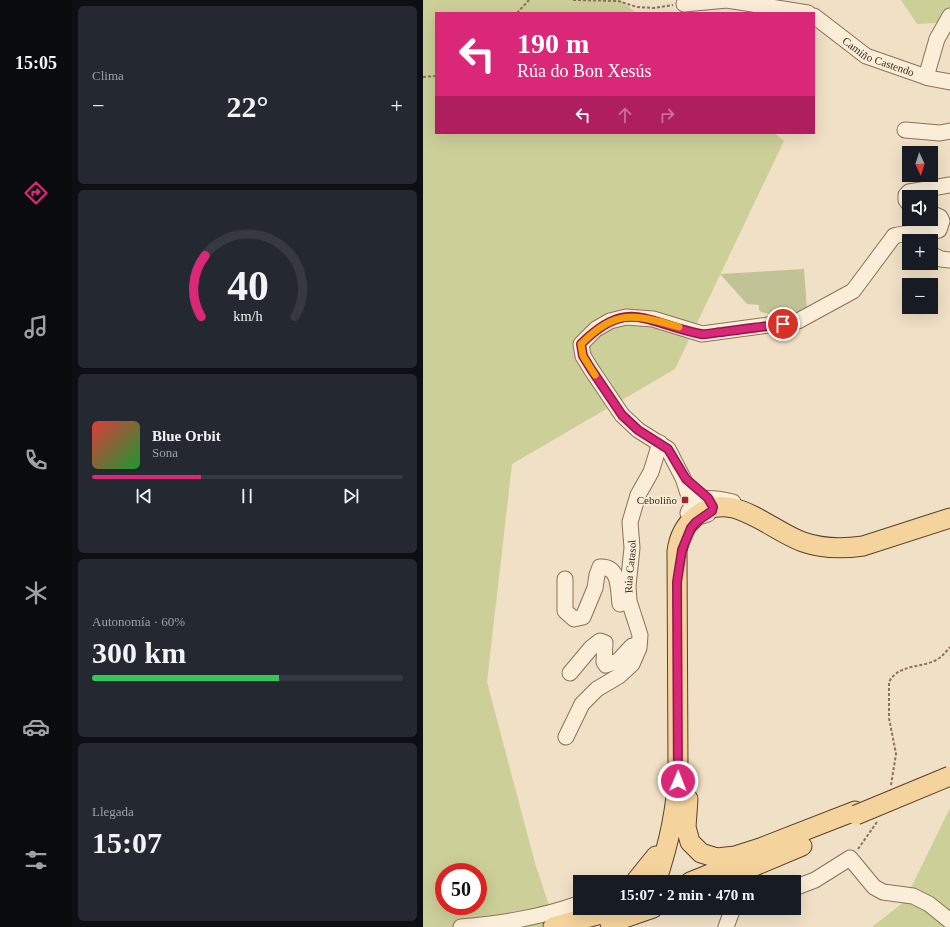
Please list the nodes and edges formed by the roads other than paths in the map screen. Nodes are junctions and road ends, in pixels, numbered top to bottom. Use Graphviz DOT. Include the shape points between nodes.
graph roads {
  1 [pos="684,4"];
  2 [pos="808,10"];
  3 [pos="815,16"];
  4 [pos="950,16"];
  5 [pos="926,77"];
  6 [pos="950,82"];
  7 [pos="905,130"];
  8 [pos="950,131"];
  9 [pos="950,185"];
  10 [pos="921,190"];
  11 [pos="938,216"];
  12 [pos="894,236"];
  13 [pos="902,240"];
  14 [pos="938,258"];
  15 [pos="950,260"];
  16 [pos="661,443"];
  17 [pos="708,509"];
  18 [pos="950,518"];
  19 [pos="766,524"];
  20 [pos="686,534"];
  21 [pos="565,579"];
  22 [pos="636,647"];
  23 [pos="570,673"];
  24 [pos="678,704"];
  25 [pos="566,737"];
  26 [pos="950,776"];
  27 [pos="950,784"];
  28 [pos="857,816"];
  29 [pos="673,822"];
  30 [pos="656,856"];
  31 [pos="751,867"];
  32 [pos="641,875"];
  33 [pos="648,875"];
  34 [pos="658,875"];
  35 [pos="708,875"];
  36 [pos="721,875"];
  37 [pos="733,875"];
  38 [pos="801,885"];
  39 [pos="573,906"];
  40 [pos="597,915"];
  41 [pos="615,915"];
  42 [pos="622,915"];
  43 [pos="730,915"];
  44 [pos="596,921"];
  45 [pos="950,921"];
  46 [pos="461,927"];
  47 [pos="539,927"];
  48 [pos="553,927"];
  49 [pos="576,927"];
  50 [pos="726,927"];
  1 -- 2 [label="street" via="727,0"];
  3 -- 5 [label="street, Camiño Castendo" via="865,56"];
  4 -- 5 [label="street" via="937,39"];
  5 -- 6 [label="street, Camiño Castendo"];
  7 -- 8 [label="street" via="940,133"];
  9 -- 10 [label="street"];
  11 -- 12 [label="street" via="942,221 939,230"];
  12 -- 13 [label="street"];
  12 -- 16 [label="street" via="853,292 798,321 702,334 653,319 626,317 610,321 596,329 581,344 583,356 622,415 638,430"];
  14 -- 15 [label="street"];
  16 -- 17 [label="street" via="668,449"];
  16 -- 22 [label="street, Rúa Catasol" via="651,472 638,495 630,522 632,548 628,586 629,601 640,635"];
  17 -- 19 [label="main road" via="744,516"];
  17 -- 19 [label="main road" via="728,506 747,512"];
  17 -- 20 [label="main road" via="687,525"];
  17 -- 20 [label="main road" via="718,514 703,520"];
  18 -- 19 [label="main road" via="863,546 848,548 831,548 802,542"];
  20 -- 24 [label="main road" via="677,582"];
  21 -- 22 [label="street" via="565,611 574,619 583,617 590,603 600,567 606,566 612,570 617,579 621,608"];
  22 -- 23 [label="street" via="618,661 606,665 605,643 600,641"];
  22 -- 25 [label="street, Rúa Catasol" via="632,664 619,676 597,689 582,704"];
  24 -- 28 [label="main road" via="688,759 687,836 701,854 717,858 735,856"];
  24 -- 29 [label="main road" via="678,781"];
  26 -- 28 [label="main road, bridge" via="883,800"];
  27 -- 28 [label="main road"];
  28 -- 31 [label="main road"];
  28 -- 35 [label="main road"];
  29 -- 30 [label="main road"];
  29 -- 34 [label="main road"];
  30 -- 32 [label="main road"];
  30 -- 33 [label="main road"];
  31 -- 36 [label="main road"];
  31 -- 37 [label="main road"];
  38 -- 45 [label="street" via="815,880 850,858 874,887 883,892 913,896 929,904"];
  39 -- 46 [label="street" via="545,915"];
  40 -- 48 [label="main road"];
  41 -- 44 [label="main road"];
  42 -- 44 [label="main road"];
  43 -- 50 [label="street"];
  44 -- 47 [label="main road" via="578,917"];
  44 -- 49 [label="main road"];
}
